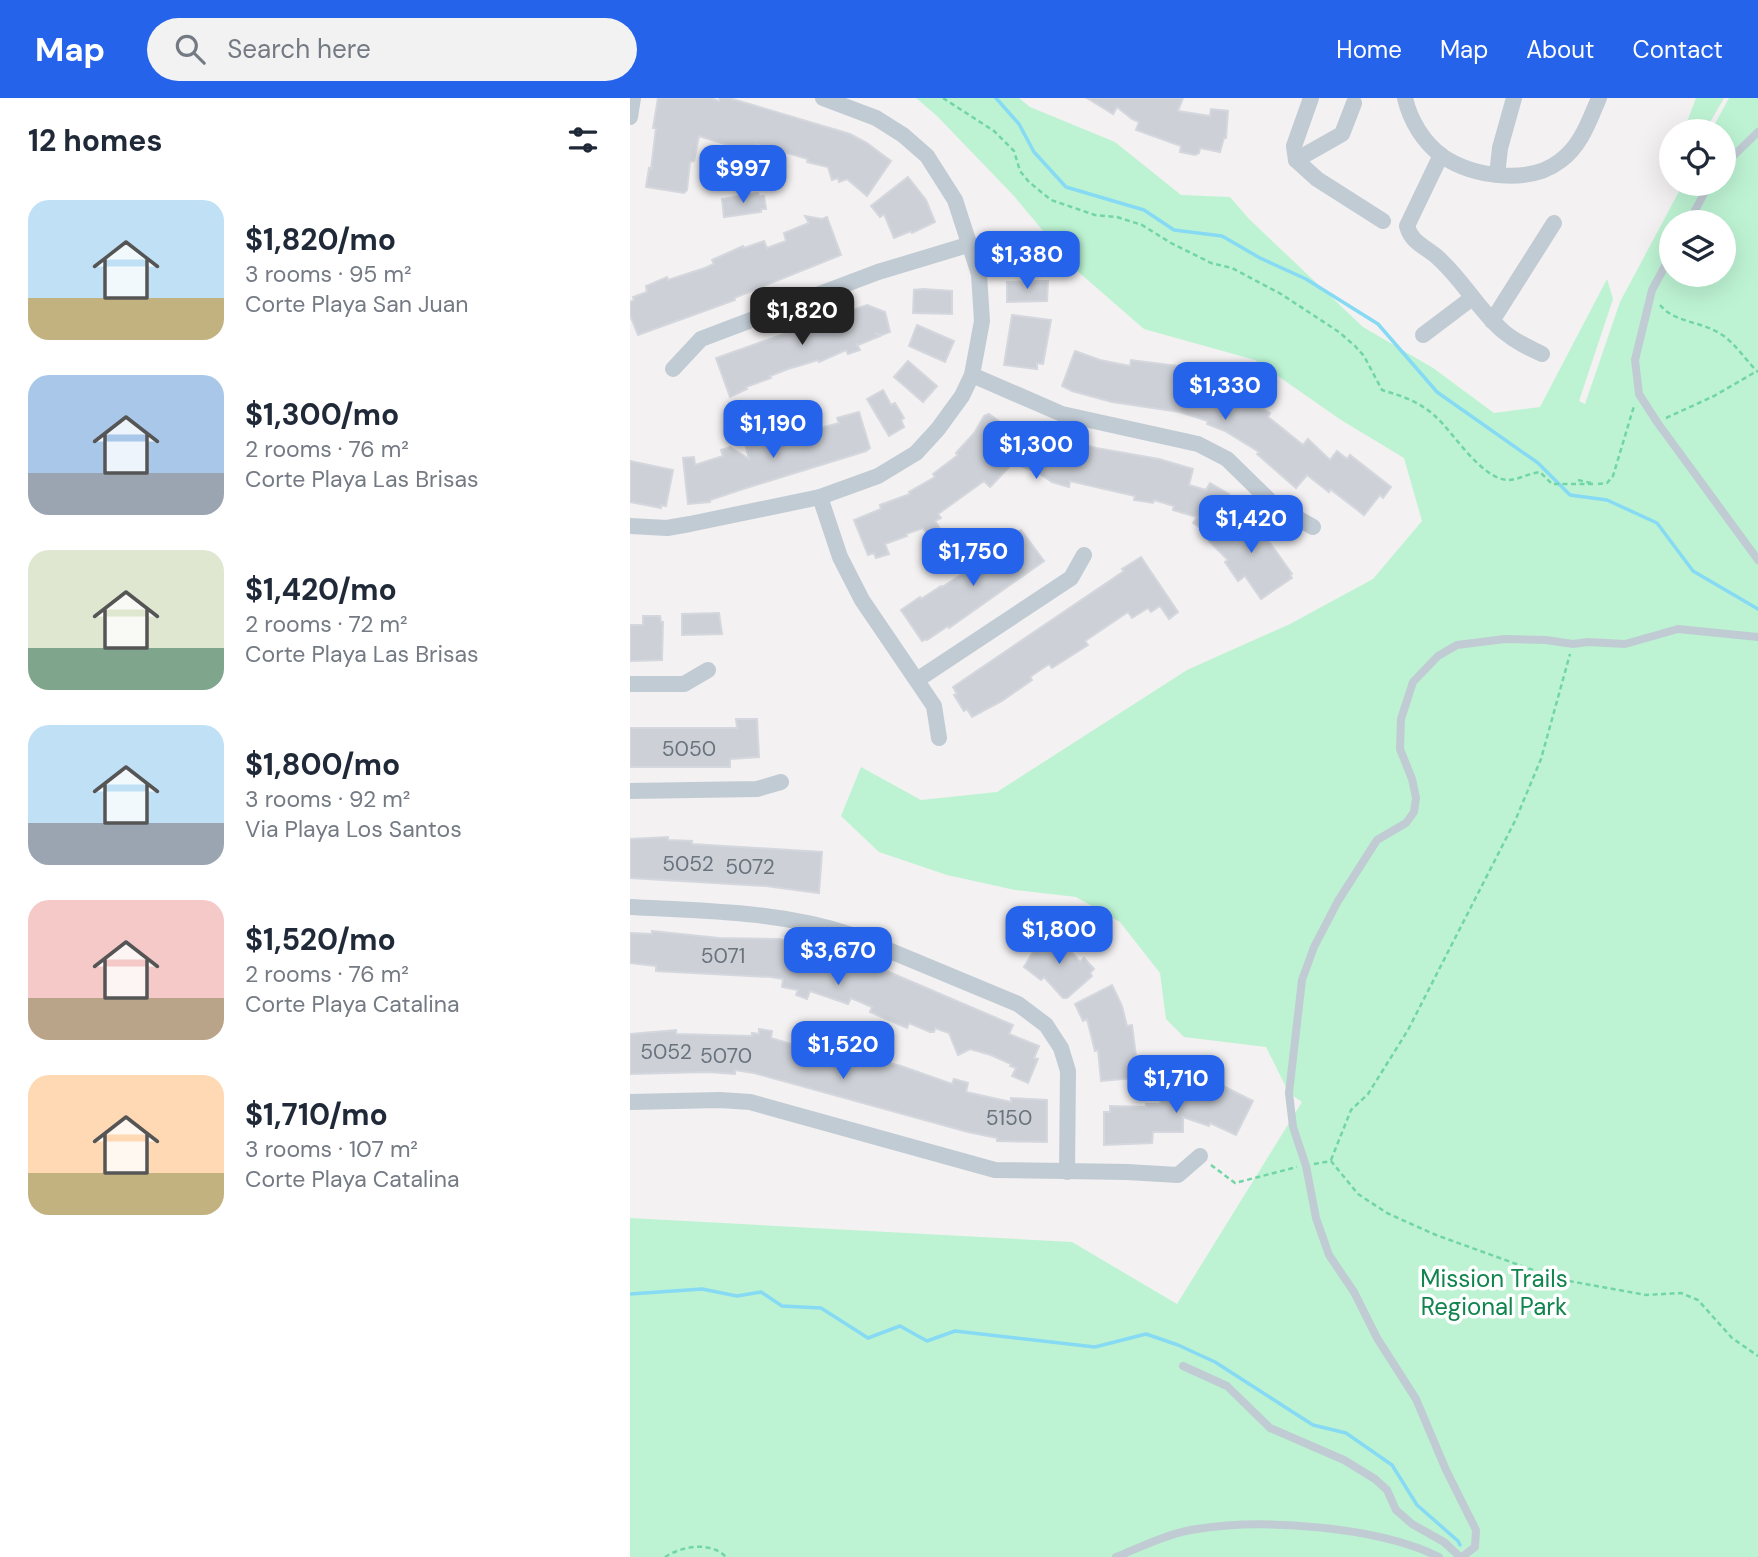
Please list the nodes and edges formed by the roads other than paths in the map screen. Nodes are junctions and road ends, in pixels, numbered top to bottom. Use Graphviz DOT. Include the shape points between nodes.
graph roads {
  1 [pos="633,98"];
  2 [pos="823,98"];
  3 [pos="1311,98"];
  4 [pos="1405,98"];
  5 [pos="1514,98"];
  6 [pos="1599,98"];
  7 [pos="1354,103"];
  8 [pos="630,117"];
  9 [pos="1758,132"];
  10 [pos="1736,153"];
  11 [pos="1441,155"];
  12 [pos="1296,160"];
  13 [pos="1497,175"];
  14 [pos="1382,221"];
  15 [pos="1554,223"];
  16 [pos="971,244"];
  17 [pos="1659,277"];
  18 [pos="1472,298"];
  19 [pos="1492,321"];
  20 [pos="1423,335"];
  21 [pos="1542,354"];
  22 [pos="673,369"];
  23 [pos="972,375"];
  24 [pos="820,497"];
  25 [pos="630,526"];
  26 [pos="1313,527"];
  27 [pos="1084,555"];
  28 [pos="1758,560"];
  29 [pos="1758,637"];
  30 [pos="708,670"];
  31 [pos="917,680"];
  32 [pos="630,684"];
  33 [pos="939,738"];
  34 [pos="781,782"];
  35 [pos="630,791"];
  36 [pos="630,907"];
  37 [pos="630,1102"];
  38 [pos="1200,1156"];
  39 [pos="1067,1172"];
  40 [pos="1183,1366"];
  41 [pos="1116,1557"];
  42 [pos="1440,1557"];
  43 [pos="1461,1557"];
  1 -- 8 [label="street"];
  2 -- 16 [label="street" via="876,118 927,156 955,200"];
  3 -- 12 [label="street" via="1294,146"];
  4 -- 11 [label="street" via="1421,135"];
  5 -- 13 [label="street"];
  6 -- 13 [label="street" via="1581,138 1558,163 1541,172"];
  7 -- 12 [label="street" via="1342,134"];
  9 -- 10 [label="lane"];
  11 -- 13 [label="street"];
  11 -- 18 [label="street" via="1407,226 1412,239 1435,255"];
  12 -- 14 [label="street"];
  15 -- 19 [label="street"];
  16 -- 22 [label="street" via="878,272 701,339"];
  16 -- 23 [label="street" via="979,274 982,321"];
  17 -- 28 [label="lane" via="1635,360 1639,394"];
  18 -- 19 [label="street"];
  18 -- 20 [label="street"];
  19 -- 21 [label="street"];
  23 -- 24 [label="street" via="962,396 916,453 878,476"];
  23 -- 26 [label="street" via="1062,414 1198,444 1227,459 1273,504"];
  24 -- 25 [label="street" via="667,528"];
  24 -- 31 [label="street" via="840,557 862,600"];
  27 -- 31 [label="street" via="1071,578"];
  29 -- 43 [label="lane" via="1678,629 1625,644 1505,639 1457,645 1438,656 1413,682 1401,719 1400,749 1412,779 1414,812 1406,823 1377,840 1338,901 1302,980 1289,1093 1316,1218 1329,1255 1416,1399 1476,1530 1475,1547"];
  30 -- 32 [label="street" via="684,684"];
  31 -- 33 [label="street" via="934,706"];
  34 -- 35 [label="street" via="757,789"];
  36 -- 39 [label="street" via="762,914 827,927 1018,1004 1046,1025 1065,1059"];
  37 -- 39 [label="street" via="750,1102 995,1170"];
  38 -- 39 [label="street" via="1178,1175"];
  40 -- 43 [label="lane" via="1227,1386 1270,1428 1344,1460 1375,1479 1387,1490 1396,1510"];
  41 -- 42 [label="lane" via="1196,1529 1287,1524 1369,1535 1417,1546"];
}
